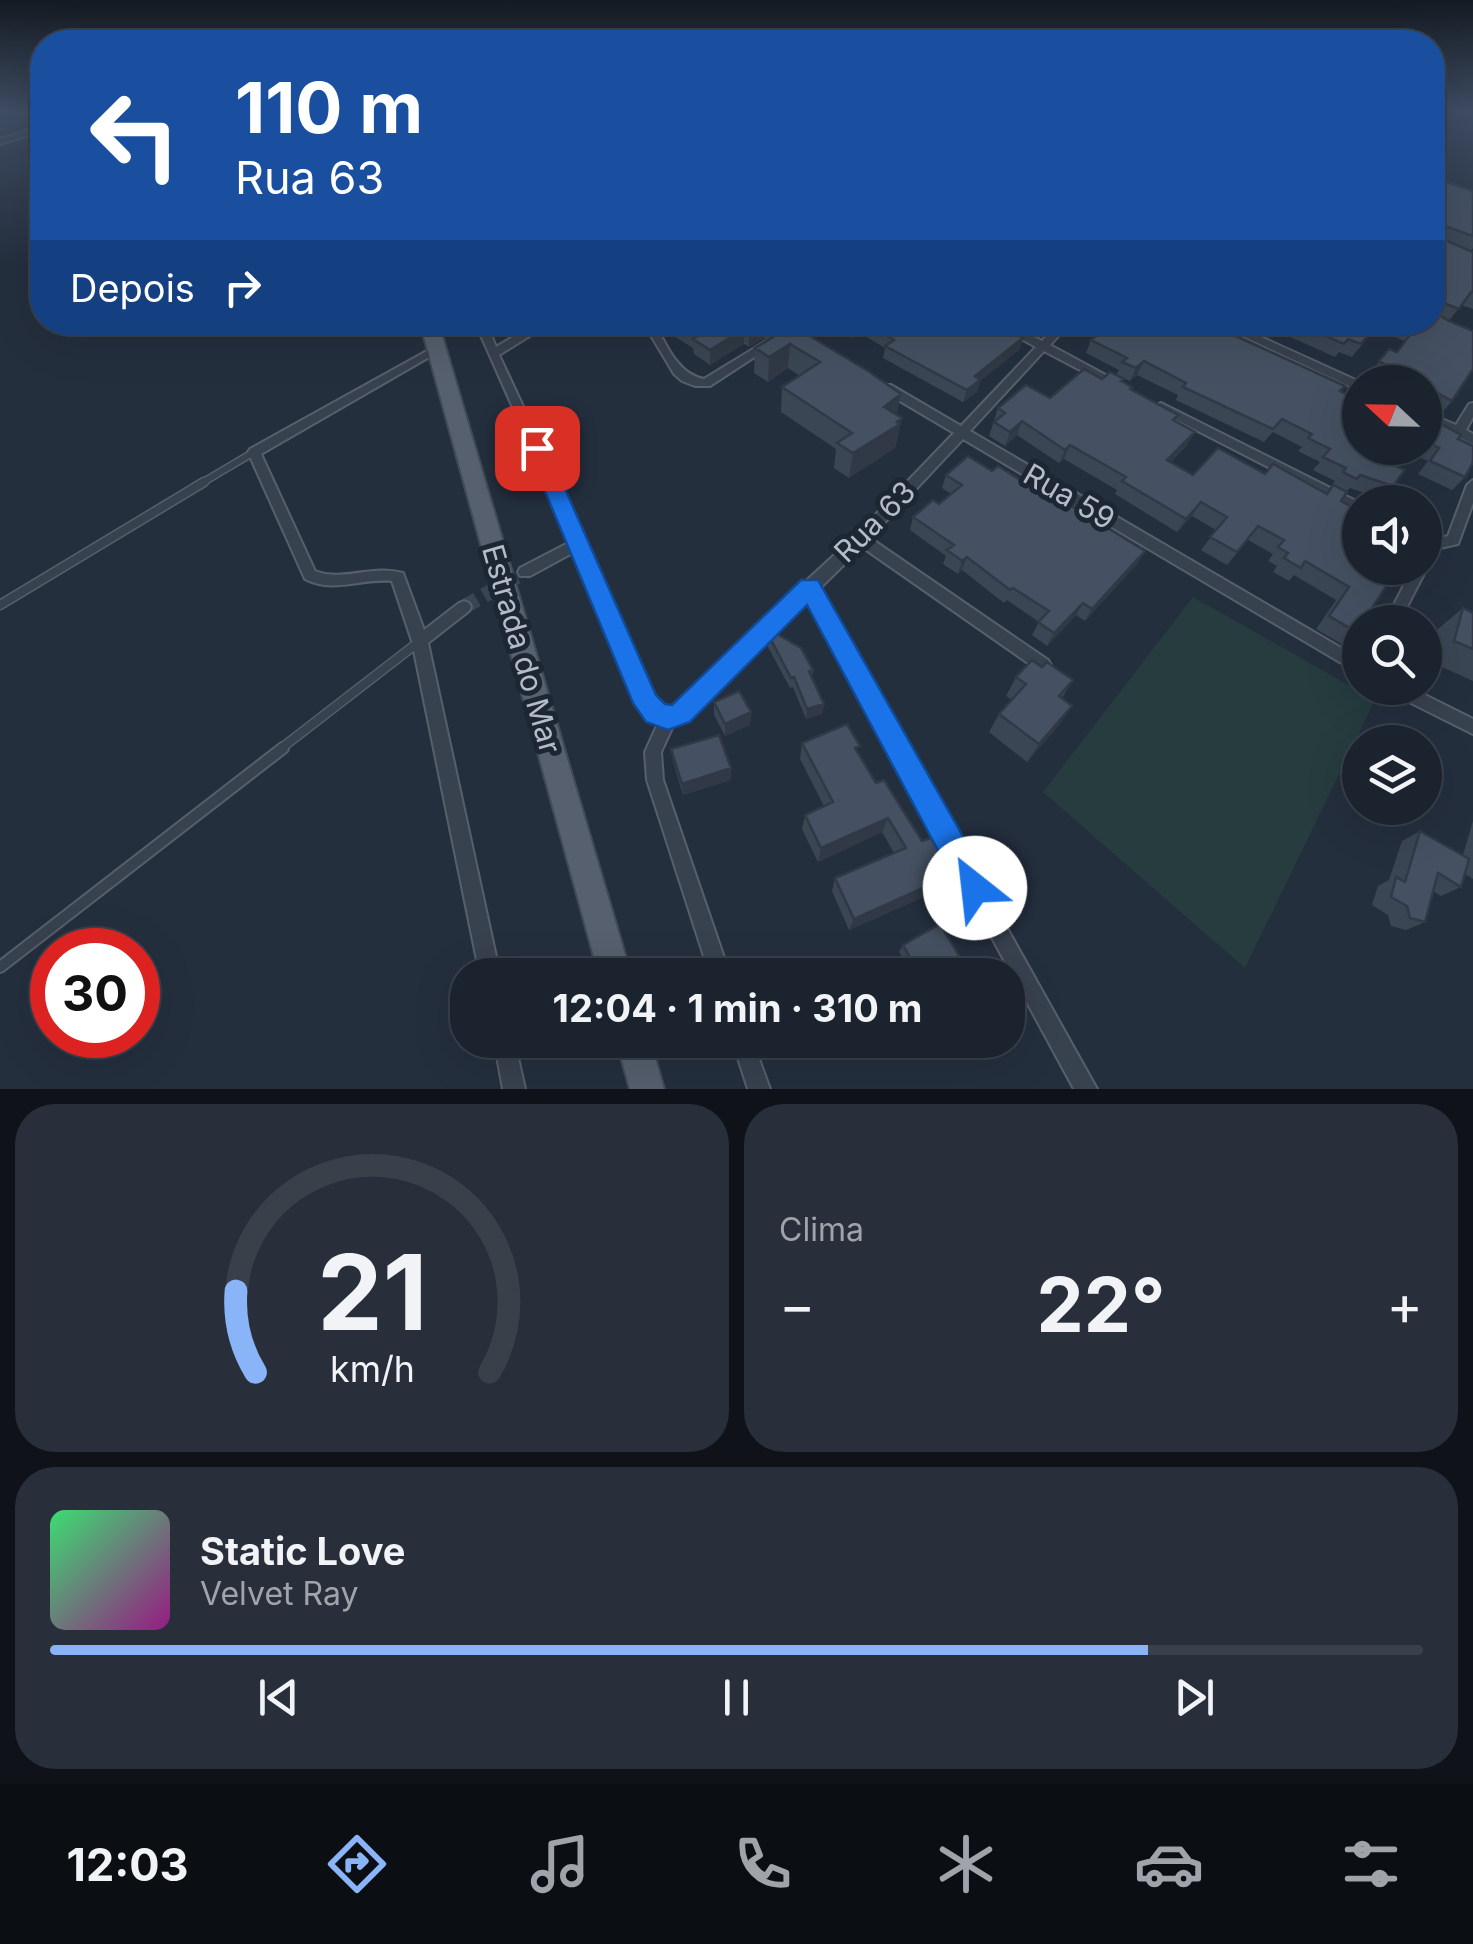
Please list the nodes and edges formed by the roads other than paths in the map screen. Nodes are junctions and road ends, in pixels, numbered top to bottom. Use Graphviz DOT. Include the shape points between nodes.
graph roads {
  1 [pos="431,335"];
  2 [pos="486,335"];
  3 [pos="526,335"];
  4 [pos="656,335"];
  5 [pos="1020,335"];
  6 [pos="1054,335"];
  7 [pos="1246,335"];
  8 [pos="778,339"];
  9 [pos="1043,347"];
  10 [pos="434,350"];
  11 [pos="494,354"];
  12 [pos="1342,379"];
  13 [pos="876,382"];
  14 [pos="1131,392"];
  15 [pos="1148,401"];
  16 [pos="1473,407"];
  17 [pos="1442,424"];
  18 [pos="1459,431"];
  19 [pos="961,433"];
  20 [pos="1473,440"];
  21 [pos="254,452"];
  22 [pos="1473,485"];
  23 [pos="1342,500"];
  24 [pos="861,539"];
  25 [pos="580,542"];
  26 [pos="1442,543"];
  27 [pos="525,572"];
  28 [pos="809,587"];
  29 [pos="0,605"];
  30 [pos="464,606"];
  31 [pos="420,640"];
  32 [pos="1342,657"];
  33 [pos="1043,665"];
  34 [pos="1431,705"];
  35 [pos="668,718"];
  36 [pos="1473,727"];
  37 [pos="486,958"];
  38 [pos="610,958"];
  39 [pos="714,958"];
  40 [pos="0,967"];
  41 [pos="508,1058"];
  42 [pos="639,1058"];
  43 [pos="748,1058"];
  44 [pos="514,1089"];
  45 [pos="648,1089"];
  46 [pos="759,1089"];
  47 [pos="1086,1089"];
  1 -- 10 [label="main road, Estrada do Mar"];
  2 -- 11 [label="street"];
  3 -- 11 [label="street"];
  4 -- 8 [label="street" via="683,378 694,384"];
  5 -- 9 [label="street"];
  6 -- 9 [label="street, Rua 63"];
  7 -- 12 [label="street"];
  9 -- 14 [label="street"];
  9 -- 19 [label="street, Rua 63"];
  10 -- 21 [label="street"];
  10 -- 38 [label="main road, Estrada do Mar"];
  11 -- 25 [label="street"];
  13 -- 19 [label="street, Rua 59"];
  15 -- 23 [label="street"];
  16 -- 18 [label="street"];
  17 -- 18 [label="street"];
  18 -- 20 [label="street"];
  19 -- 24 [label="street, Rua 63"];
  19 -- 32 [label="street, Rua 59"];
  21 -- 29 [label="lane"];
  21 -- 31 [label="street" via="310,574 316,580 398,577"];
  22 -- 26 [label="street" via="1452,540"];
  24 -- 28 [label="street, Rua 63"];
  24 -- 33 [label="street"];
  25 -- 27 [label="street"];
  25 -- 35 [label="street" via="646,703"];
  28 -- 35 [label="street, Rua 63" via="681,714"];
  28 -- 47 [label="street"];
  30 -- 31 [label="street"];
  31 -- 37 [label="street"];
  31 -- 40 [label="lane"];
  34 -- 36 [label="street"];
  35 -- 39 [label="street" via="653,752 655,780"];
  41 -- 44 [label="street"];
  42 -- 45 [label="main road"];
  43 -- 46 [label="street"];
}
